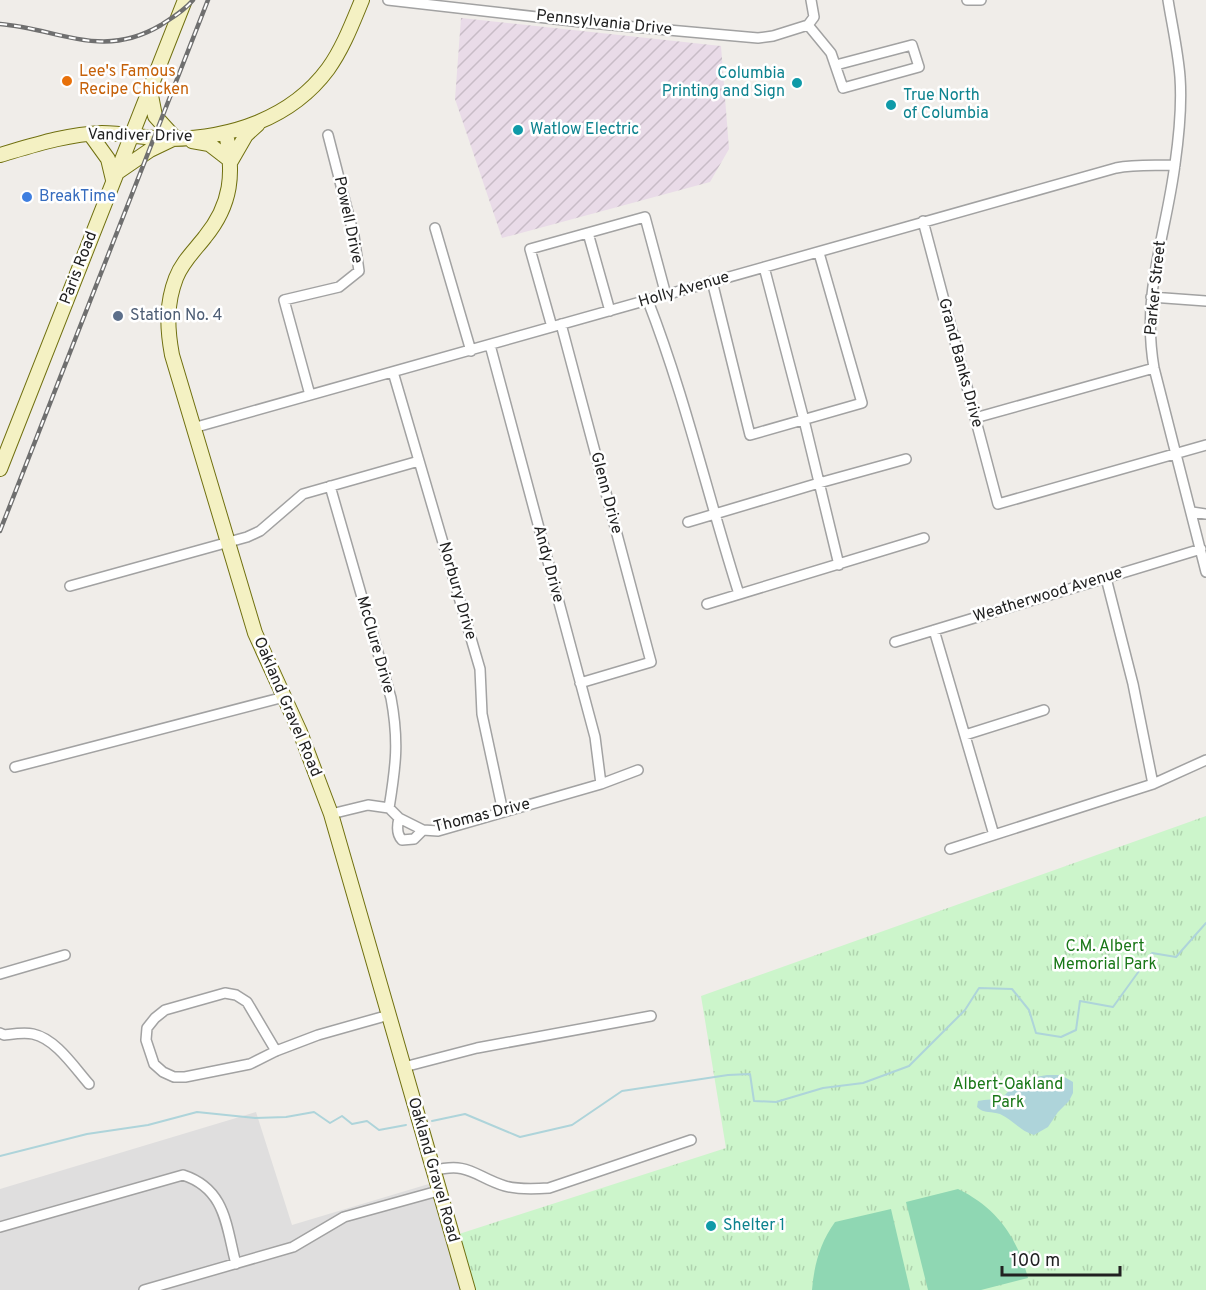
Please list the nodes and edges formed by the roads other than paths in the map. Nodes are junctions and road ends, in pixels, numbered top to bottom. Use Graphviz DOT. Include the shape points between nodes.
graph roads {
  1 [pos="185,0"];
  2 [pos="362,0"];
  3 [pos="388,0"];
  4 [pos="811,0"];
  5 [pos="981,0"];
  6 [pos="1168,0"];
  7 [pos="967,1"];
  8 [pos="811,21"];
  9 [pos="836,65"];
  10 [pos="150,88"];
  11 [pos="262,122"];
  12 [pos="226,133"];
  13 [pos="90,134"];
  14 [pos="131,135"];
  15 [pos="328,135"];
  16 [pos="177,138"];
  17 [pos="0,155"];
  18 [pos="231,161"];
  19 [pos="1175,165"];
  20 [pos="115,176"];
  21 [pos="922,221"];
  22 [pos="435,228"];
  23 [pos="588,233"];
  24 [pos="819,253"];
  25 [pos="764,267"];
  26 [pos="712,281"];
  27 [pos="666,295"];
  28 [pos="1151,297"];
  29 [pos="648,301"];
  30 [pos="1206,301"];
  31 [pos="610,311"];
  32 [pos="557,326"];
  33 [pos="490,345"];
  34 [pos="471,351"];
  35 [pos="1154,368"];
  36 [pos="393,372"];
  37 [pos="310,395"];
  38 [pos="975,418"];
  39 [pos="804,420"];
  40 [pos="194,428"];
  41 [pos="1206,445"];
  42 [pos="1177,453"];
  43 [pos="906,459"];
  44 [pos="419,461"];
  45 [pos="0,469"];
  46 [pos="819,483"];
  47 [pos="330,486"];
  48 [pos="1192,512"];
  49 [pos="713,513"];
  50 [pos="1206,514"];
  51 [pos="688,522"];
  52 [pos="924,538"];
  53 [pos="227,543"];
  54 [pos="1201,549"];
  55 [pos="839,565"];
  56 [pos="1206,572"];
  57 [pos="1106,578"];
  58 [pos="70,586"];
  59 [pos="739,594"];
  60 [pos="707,604"];
  61 [pos="934,630"];
  62 [pos="895,642"];
  63 [pos="580,683"];
  64 [pos="284,697"];
  65 [pos="1044,710"];
  66 [pos="964,735"];
  67 [pos="1206,760"];
  68 [pos="15,767"];
  69 [pos="638,770"];
  70 [pos="601,784"];
  71 [pos="1153,784"];
  72 [pos="389,808"];
  73 [pos="503,812"];
  74 [pos="331,814"];
  75 [pos="399,818"];
  76 [pos="423,830"];
  77 [pos="994,835"];
  78 [pos="950,849"];
  79 [pos="65,954"];
  80 [pos="0,974"];
  81 [pos="389,1015"];
  82 [pos="651,1016"];
  83 [pos="1,1037"];
  84 [pos="276,1051"];
  85 [pos="404,1067"];
  86 [pos="89,1084"];
  87 [pos="691,1140"];
  88 [pos="433,1171"];
  89 [pos="438,1191"];
  90 [pos="0,1227"];
  91 [pos="236,1264"];
  92 [pos="144,1290"];
  93 [pos="468,1290"];
  1 -- 10 [label="street, Paris Road"];
  2 -- 11 [label="street, Vandiver Drive" via="326,71 287,108"];
  3 -- 8 [label="street, Pennsylvania Drive" via="741,38 773,36"];
  4 -- 8 [label="street"];
  5 -- 7 [label="street"];
  6 -- 19 [label="street, Parker Street" via="1180,76"];
  8 -- 9 [label="street"];
  9 -- 9 [label="street" via="912,45 919,67 843,88"];
  10 -- 14 [label="street, Paris Road"];
  10 -- 16 [label="street" via="155,116"];
  11 -- 12 [label="street, Vandiver Drive"];
  11 -- 18 [label="street" via="246,135"];
  12 -- 16 [label="street, Vandiver Drive"];
  12 -- 18 [label="street, Oakland Gravel Road"];
  13 -- 14 [label="street, Vandiver Drive"];
  13 -- 17 [label="street, Vandiver Drive" via="51,140"];
  13 -- 20 [label="street"];
  14 -- 16 [label="street, Vandiver Drive"];
  14 -- 20 [label="street, Paris Road"];
  15 -- 37 [label="street, Powell Drive" via="359,271 339,287 284,300"];
  16 -- 18 [label="street" via="209,144"];
  16 -- 20 [label="street" via="150,150"];
  18 -- 40 [label="street, Oakland Gravel Road" via="229,189 221,212 185,262 168,310 172,355"];
  19 -- 21 [label="street, Holly Avenue" via="1135,164 1116,168"];
  19 -- 28 [label="street, Parker Street"];
  20 -- 45 [label="street, Paris Road"];
  21 -- 24 [label="street, Holly Avenue"];
  21 -- 38 [label="street, Grand Banks Drive"];
  22 -- 34 [label="street"];
  23 -- 27 [label="street" via="645,216"];
  23 -- 31 [label="street"];
  23 -- 32 [label="street, Glenn Drive" via="530,249"];
  24 -- 25 [label="street, Holly Avenue"];
  24 -- 39 [label="street" via="862,403"];
  25 -- 26 [label="street, Holly Avenue"];
  25 -- 39 [label="street"];
  26 -- 27 [label="street, Holly Avenue"];
  26 -- 39 [label="street" via="750,435"];
  27 -- 29 [label="street, Holly Avenue"];
  28 -- 30 [label="street"];
  28 -- 35 [label="street, Parker Street"];
  29 -- 31 [label="street, Holly Avenue"];
  29 -- 49 [label="street" via="668,353"];
  31 -- 32 [label="street, Holly Avenue"];
  32 -- 33 [label="street, Holly Avenue"];
  32 -- 63 [label="street, Glenn Drive" via="651,662"];
  33 -- 34 [label="street, Holly Avenue"];
  33 -- 63 [label="street, Andy Drive"];
  34 -- 36 [label="street, Holly Avenue"];
  35 -- 38 [label="street"];
  35 -- 42 [label="street, Parker Street"];
  36 -- 37 [label="street, Holly Avenue"];
  36 -- 44 [label="street, Norbury Drive"];
  37 -- 40 [label="street, Holly Avenue"];
  38 -- 42 [label="street, Grand Banks Drive" via="998,504"];
  39 -- 46 [label="street"];
  40 -- 53 [label="street, Oakland Gravel Road"];
  41 -- 42 [label="street"];
  42 -- 48 [label="street, Parker Street"];
  43 -- 46 [label="street"];
  44 -- 47 [label="street"];
  44 -- 73 [label="street, Norbury Drive" via="480,669 482,714"];
  46 -- 49 [label="street"];
  46 -- 55 [label="street"];
  47 -- 53 [label="street" via="303,494 260,531"];
  47 -- 72 [label="street, McClure Drive" via="391,698 397,759"];
  48 -- 50 [label="street"];
  48 -- 54 [label="street, Parker Street"];
  49 -- 51 [label="street"];
  49 -- 59 [label="street"];
  52 -- 55 [label="street"];
  53 -- 58 [label="street"];
  53 -- 64 [label="street, Oakland Gravel Road" via="255,633"];
  54 -- 56 [label="street, Parker Street"];
  54 -- 57 [label="street, Weatherwood Avenue"];
  55 -- 59 [label="street"];
  57 -- 61 [label="street, Weatherwood Avenue"];
  57 -- 71 [label="street"];
  59 -- 60 [label="street"];
  61 -- 62 [label="street, Weatherwood Avenue"];
  61 -- 66 [label="street"];
  63 -- 70 [label="street, Andy Drive" via="595,737"];
  64 -- 68 [label="street"];
  64 -- 74 [label="street, Oakland Gravel Road"];
  65 -- 66 [label="street"];
  66 -- 77 [label="street"];
  67 -- 71 [label="street"];
  69 -- 70 [label="street, Thomas Drive"];
  70 -- 73 [label="street, Thomas Drive"];
  71 -- 77 [label="street"];
  72 -- 74 [label="street" via="368,805"];
  72 -- 75 [label="street, Thomas Drive"];
  73 -- 76 [label="street, Thomas Drive" via="438,831"];
  74 -- 81 [label="street, Oakland Gravel Road"];
  75 -- 76 [label="street, Thomas Drive"];
  75 -- 76 [label="street" via="398,836 402,840 414,839"];
  77 -- 78 [label="street"];
  79 -- 80 [label="street"];
  81 -- 84 [label="street"];
  81 -- 85 [label="street, Oakland Gravel Road"];
  82 -- 85 [label="street" via="477,1048"];
  83 -- 86 [label="street" via="33,1034 45,1039"];
  84 -- 84 [label="street" via="250,1064 174,1077 154,1064 146,1040 147,1028 165,1010 225,993 247,1002"];
  85 -- 88 [label="street, Oakland Gravel Road"];
  87 -- 88 [label="street" via="549,1188 506,1186 468,1169 449,1166"];
  88 -- 89 [label="street, Oakland Gravel Road"];
  89 -- 91 [label="street" via="344,1217 293,1247"];
  89 -- 93 [label="street, Oakland Gravel Road"];
  90 -- 91 [label="street" via="183,1175 212,1191 222,1209"];
  91 -- 92 [label="street"];
}
